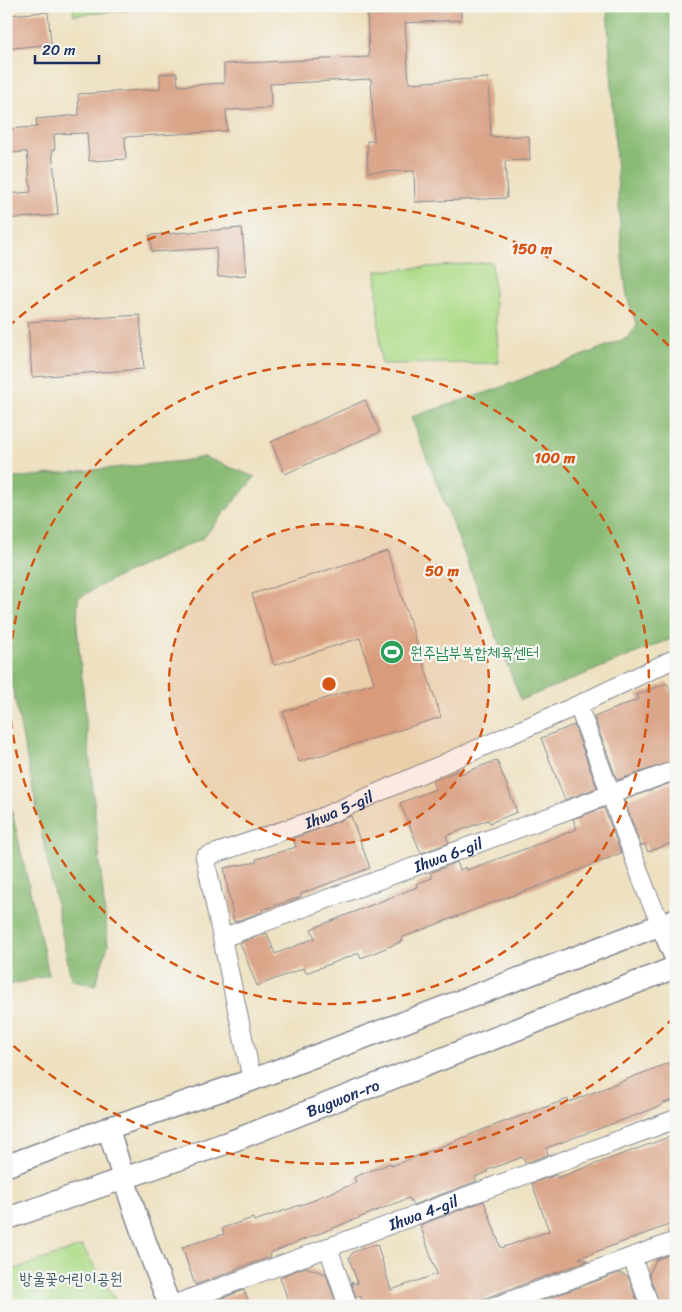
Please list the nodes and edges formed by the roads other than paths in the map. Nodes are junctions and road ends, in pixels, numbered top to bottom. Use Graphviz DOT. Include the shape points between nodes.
graph roads {
  1 [pos="676,658"];
  2 [pos="578,705"];
  3 [pos="676,770"];
  4 [pos="611,794"];
  5 [pos="669,922"];
  6 [pos="222,938"];
  7 [pos="676,959"];
  8 [pos="676,967"];
  9 [pos="252,1080"];
  10 [pos="676,1118"];
  11 [pos="108,1128"];
  12 [pos="6,1166"];
  13 [pos="123,1179"];
  14 [pos="6,1219"];
  15 [pos="676,1241"];
  16 [pos="328,1247"];
  17 [pos="632,1257"];
  18 [pos="170,1306"];
  19 [pos="348,1306"];
  20 [pos="496,1306"];
  21 [pos="650,1306"];
  1 -- 2 [label="street, Ihwa 5-gil"];
  2 -- 4 [label="street"];
  2 -- 6 [label="street, Ihwa 5-gil" via="320,818 205,857"];
  3 -- 4 [label="street, Ihwa 6-gil"];
  4 -- 5 [label="street" via="647,893"];
  4 -- 6 [label="street, Ihwa 6-gil"];
  5 -- 7 [label="street"];
  5 -- 9 [label="street"];
  6 -- 9 [label="street, Ihwa 5-gil"];
  8 -- 13 [label="street, Bugwon-ro" via="235,1140"];
  9 -- 11 [label="street"];
  10 -- 16 [label="street, Ihwa 4-gil"];
  11 -- 12 [label="street"];
  11 -- 13 [label="street"];
  13 -- 14 [label="street, Bugwon-ro"];
  13 -- 18 [label="street"];
  15 -- 17 [label="street"];
  16 -- 18 [label="street, Ihwa 4-gil"];
  16 -- 19 [label="street"];
  17 -- 20 [label="street"];
  17 -- 21 [label="street"];
}
